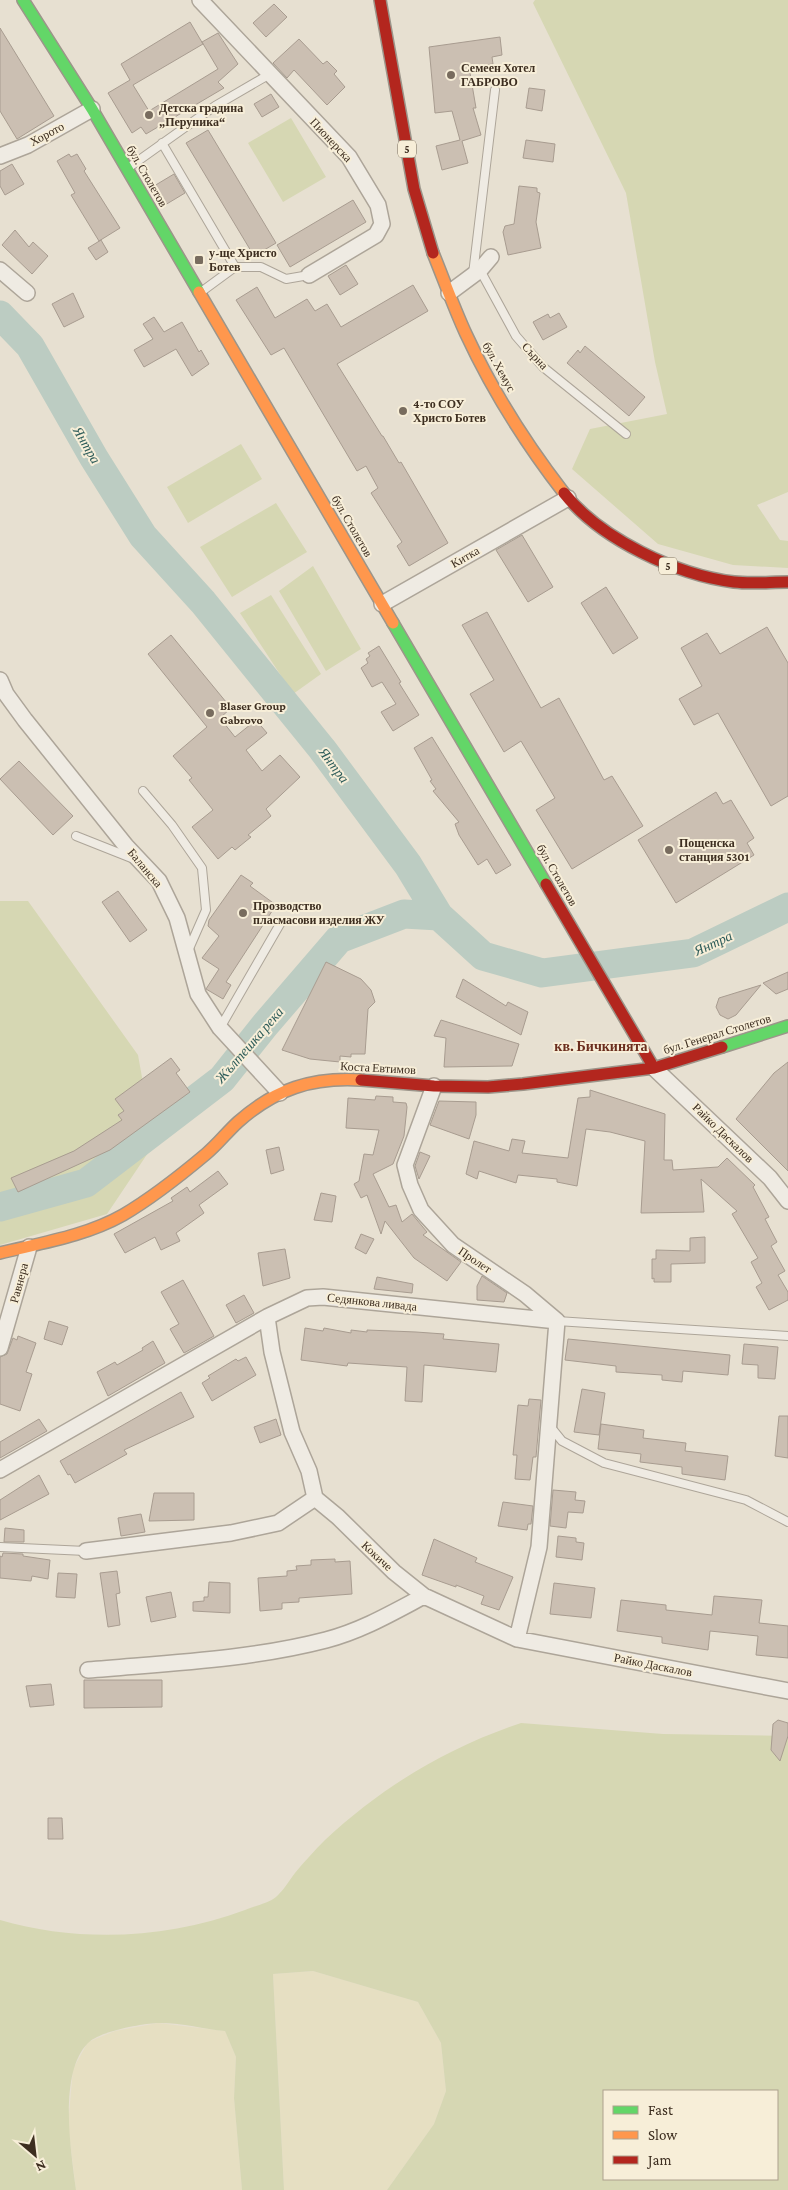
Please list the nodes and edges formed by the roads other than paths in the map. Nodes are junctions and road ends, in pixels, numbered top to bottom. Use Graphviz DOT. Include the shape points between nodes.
graph roads {
  1 [pos="24,0"];
  2 [pos="200,0"];
  3 [pos="380,0"];
  4 [pos="270,74"];
  5 [pos="495,90"];
  6 [pos="92,110"];
  7 [pos="162,143"];
  8 [pos="0,156"];
  9 [pos="127,169"];
  10 [pos="491,257"];
  11 [pos="236,267"];
  12 [pos="0,270"];
  13 [pos="476,273"];
  14 [pos="309,276"];
  15 [pos="27,293"];
  16 [pos="200,293"];
  17 [pos="449,293"];
  18 [pos="626,434"];
  19 [pos="568,498"];
  20 [pos="788,582"];
  21 [pos="382,604"];
  22 [pos="0,680"];
  23 [pos="143,792"];
  24 [pos="76,836"];
  25 [pos="140,862"];
  26 [pos="280,924"];
  27 [pos="186,955"];
  28 [pos="788,1026"];
  29 [pos="224,1032"];
  30 [pos="654,1068"];
  31 [pos="434,1086"];
  32 [pos="280,1093"];
  33 [pos="788,1201"];
  34 [pos="28,1247"];
  35 [pos="0,1253"];
  36 [pos="267,1318"];
  37 [pos="557,1321"];
  38 [pos="788,1336"];
  39 [pos="0,1348"];
  40 [pos="548,1424"];
  41 [pos="0,1470"];
  42 [pos="315,1498"];
  43 [pos="788,1522"];
  44 [pos="0,1547"];
  45 [pos="86,1551"];
  46 [pos="424,1596"];
  47 [pos="517,1639"];
  48 [pos="88,1670"];
  49 [pos="788,1692"];
  1 -- 6 [label="main road, бул. Столетов"];
  2 -- 4 [label="street, Пионерска"];
  3 -- 17 [label="main road, бул. Хемус / 5" via="414,189 428,241"];
  4 -- 7 [label="lane" via="215,106"];
  4 -- 14 [label="street, Пионерска" via="349,157 378,205 382,224 376,235"];
  5 -- 13 [label="lane"];
  6 -- 8 [label="street, Хорото" via="28,145"];
  6 -- 9 [label="main road, бул. Столетов"];
  7 -- 9 [label="lane"];
  7 -- 11 [label="lane"];
  9 -- 16 [label="main road, бул. Столетов"];
  10 -- 13 [label="street"];
  11 -- 14 [label="lane" via="261,267 286,279"];
  11 -- 16 [label="lane"];
  12 -- 15 [label="street"];
  13 -- 17 [label="street"];
  13 -- 18 [label="lane, Сърна" via="516,336 543,367"];
  16 -- 21 [label="main road, бул. Столетов"];
  17 -- 19 [label="main road, бул. Хемус / 5" via="495,391"];
  19 -- 20 [label="main road, бул. Хемус / 5" via="626,545 669,566 734,582"];
  19 -- 21 [label="street, Китка"];
  21 -- 30 [label="main road, бул. Столетов"];
  22 -- 25 [label="street, Баланска" via="25,720"];
  23 -- 27 [label="lane" via="172,825 202,868 206,910"];
  24 -- 25 [label="lane"];
  25 -- 27 [label="street, Баланска" via="159,881 177,918"];
  26 -- 29 [label="lane"];
  27 -- 29 [label="street, Баланска" via="198,994"];
  28 -- 30 [label="main road, бул. Генерал Столетов"];
  29 -- 32 [label="street, Баланска"];
  30 -- 31 [label="main road, Коста Евтимов" via="488,1087"];
  30 -- 33 [label="street, Райко Даскалов" via="770,1178"];
  31 -- 32 [label="main road, Коста Евтимов" via="342,1079 308,1082"];
  31 -- 37 [label="street, Пролет" via="406,1164 410,1185 421,1210 453,1245 525,1294"];
  32 -- 34 [label="main road, Коста Евтимов" via="239,1121 207,1153 123,1215 83,1232"];
  34 -- 35 [label="main road, Коста Евтимов"];
  34 -- 39 [label="street, Равнера"];
  36 -- 37 [label="street, Седянкова ливада" via="307,1298 323,1297"];
  36 -- 41 [label="street, Седянкова ливада"];
  36 -- 42 [label="street" via="292,1432 309,1471"];
  37 -- 38 [label="lane, Седянкова ливада"];
  37 -- 40 [label="street"];
  40 -- 43 [label="lane" via="562,1441 604,1463 746,1500"];
  40 -- 47 [label="street" via="539,1547"];
  42 -- 45 [label="street" via="278,1523 231,1533"];
  42 -- 46 [label="street, Кокиче"];
  44 -- 45 [label="lane"];
  46 -- 47 [label="street"];
  46 -- 48 [label="street" via="376,1621 328,1640 210,1659"];
  47 -- 49 [label="street, Райко Даскалов"];
}
